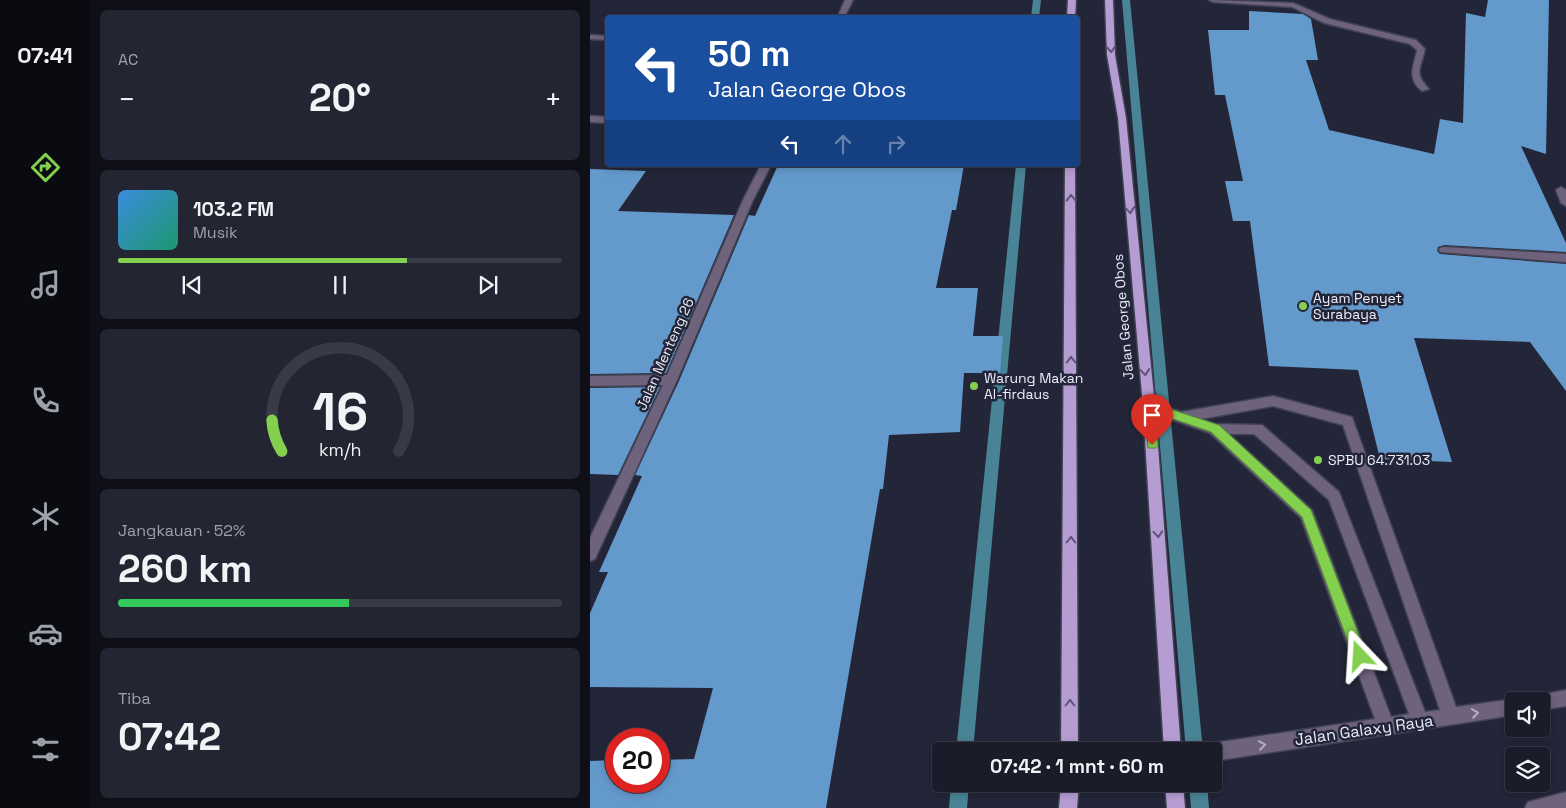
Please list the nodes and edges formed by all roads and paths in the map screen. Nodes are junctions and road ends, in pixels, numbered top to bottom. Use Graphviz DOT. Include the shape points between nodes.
graph roads {
  1 [pos="849,0"];
  2 [pos="1072,0"];
  3 [pos="1109,0"];
  4 [pos="1212,0"];
  5 [pos="842,15"];
  6 [pos="1071,15"];
  7 [pos="590,37"];
  8 [pos="605,38"];
  9 [pos="1425,89"];
  10 [pos="590,119"];
  11 [pos="605,120"];
  12 [pos="765,167"];
  13 [pos="1070,167"];
  14 [pos="1566,192"];
  15 [pos="1566,203"];
  16 [pos="1444,250"];
  17 [pos="1566,258"];
  18 [pos="671,380"];
  19 [pos="590,381"];
  20 [pos="1149,406"];
  21 [pos="1182,417"];
  22 [pos="1215,429"];
  23 [pos="590,554"];
  24 [pos="1566,698"];
  25 [pos="1550,701"];
  26 [pos="1505,708"];
  27 [pos="1451,717"];
  28 [pos="1420,722"];
  29 [pos="1386,726"];
  30 [pos="1070,742"];
  31 [pos="1172,742"];
  32 [pos="1222,751"];
  33 [pos="1069,792"];
  34 [pos="1175,792"];
  35 [pos="1566,801"];
  36 [pos="1068,808"];
  37 [pos="1176,808"];
  38 [pos="1534,808"];
  1 -- 5 [label="street"];
  2 -- 6 [label="main road"];
  3 -- 20 [label="main road, Jalan George Obos, one-way" via="1111,55 1122,118"];
  4 -- 9 [label="street" via="1293,5 1327,21 1413,42 1421,49 1416,80"];
  7 -- 8 [label="street"];
  10 -- 11 [label="street"];
  12 -- 18 [label="street, Jalan Menteng 26"];
  30 -- 13 [label="main road, one-way"];
  14 -- 15 [label="street" via="1561,190"];
  16 -- 17 [label="street"];
  18 -- 19 [label="street"];
  18 -- 23 [label="street, Jalan Menteng 26"];
  20 -- 21 [label="street"];
  20 -- 31 [label="main road, Jalan George Obos, one-way"];
  21 -- 22 [label="street"];
  21 -- 27 [label="street" via="1273,401 1348,420"];
  22 -- 28 [label="street" via="1257,429 1334,496"];
  22 -- 29 [label="street" via="1307,514"];
  24 -- 25 [label="street"];
  27 -- 26 [label="street, Jalan Galaxy Raya, one-way"];
  27 -- 28 [label="street, Jalan Galaxy Raya"];
  28 -- 29 [label="street, Jalan Galaxy Raya"];
  32 -- 29 [label="street, Jalan Galaxy Raya, one-way"];
  33 -- 36 [label="main road"];
  34 -- 37 [label="main road"];
  35 -- 38 [label="street"];
}
